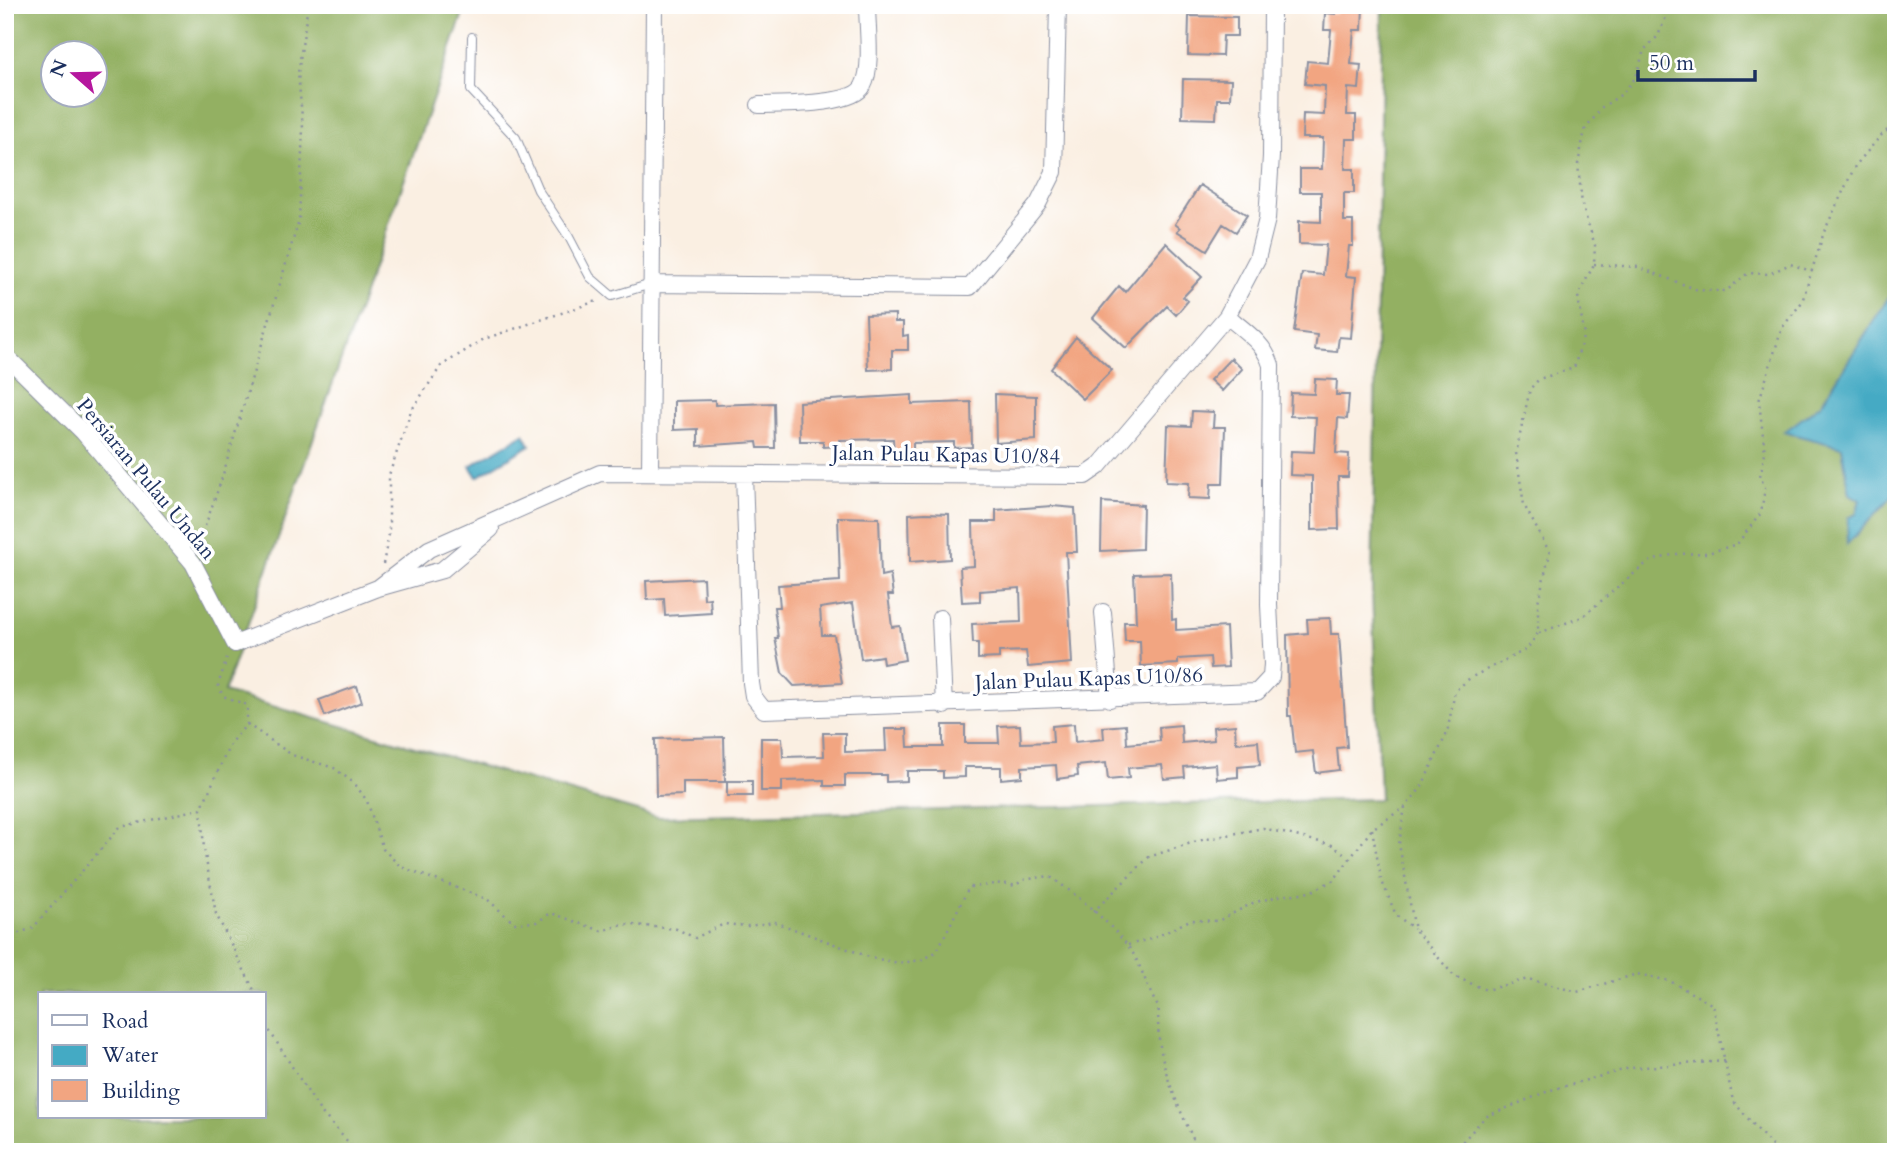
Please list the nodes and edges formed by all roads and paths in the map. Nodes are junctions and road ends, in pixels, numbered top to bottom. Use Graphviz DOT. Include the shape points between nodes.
graph roads {
  1 [pos="308,5"];
  2 [pos="654,5"];
  3 [pos="867,5"];
  4 [pos="1058,5"];
  5 [pos="1272,5"];
  6 [pos="1667,5"];
  7 [pos="472,37"];
  8 [pos="759,106"];
  9 [pos="1896,127"];
  10 [pos="1594,264"];
  11 [pos="1814,272"];
  12 [pos="652,284"];
  13 [pos="612,296"];
  14 [pos="1227,316"];
  15 [pos="5,355"];
  16 [pos="650,473"];
  17 [pos="744,474"];
  18 [pos="503,518"];
  19 [pos="192,563"];
  20 [pos="378,588"];
  21 [pos="1103,612"];
  22 [pos="940,618"];
  23 [pos="1538,633"];
  24 [pos="235,644"];
  25 [pos="1110,699"];
  26 [pos="944,705"];
  27 [pos="247,723"];
  28 [pos="1405,807"];
  29 [pos="201,808"];
  30 [pos="1372,829"];
  31 [pos="1349,856"];
  32 [pos="1093,912"];
  33 [pos="1415,930"];
  34 [pos="5,938"];
  35 [pos="1128,945"];
  36 [pos="255,992"];
  37 [pos="266,1021"];
  38 [pos="1726,1061"];
  39 [pos="357,1152"];
  40 [pos="1199,1152"];
  41 [pos="1453,1152"];
  42 [pos="1777,1152"];
  1 -- 19 [label="path" via="298,73 303,128 299,220 222,481"];
  2 -- 12 [label="street"];
  3 -- 8 [label="street" via="863,88 834,101"];
  4 -- 12 [label="street" via="1054,172 1038,204 970,287"];
  5 -- 14 [label="street, Jalan Pulau Kapas U10/84" via="1267,219 1257,259"];
  6 -- 10 [label="path" via="1658,36 1644,50 1636,77 1602,107 1585,130 1578,164 1582,205 1595,246"];
  7 -- 13 [label="lane" via="471,90 516,138 538,190 590,277"];
  9 -- 11 [label="path" via="1884,132 1855,166 1824,232"];
  10 -- 11 [label="path" via="1639,267 1698,290 1726,291 1748,273 1769,274 1790,264"];
  10 -- 23 [label="path" via="1578,296 1584,334 1574,368 1539,379 1530,389 1516,453 1524,505 1550,554 1538,602"];
  11 -- 23 [label="path" via="1802,302 1782,328 1759,401 1765,453 1761,513 1737,544 1648,562 1582,617"];
  12 -- 13 [label="lane"];
  12 -- 16 [label="street"];
  13 -- 20 [label="path" via="484,339 441,366 411,411 389,475 389,534"];
  14 -- 17 [label="street, Jalan Pulau Kapas U10/84" via="1098,467 1085,476"];
  14 -- 25 [label="street, Jalan Pulau Kapas U10/86" via="1259,342 1271,365 1270,677 1265,686 1248,694"];
  15 -- 19 [label="street, Persiaran Pulau Undan" via="83,432"];
  16 -- 17 [label="street, Jalan Pulau Kapas U10/84"];
  16 -- 18 [label="street, Jalan Pulau Kapas U10/84" via="600,473"];
  17 -- 26 [label="street, Jalan Pulau Kapas U10/86" via="751,683 757,704 775,712"];
  18 -- 20 [label="street" via="429,549"];
  18 -- 20 [label="street" via="442,570"];
  19 -- 24 [label="street, Persiaran Pulau Undan"];
  20 -- 24 [label="street"];
  21 -- 25 [label="street"];
  22 -- 26 [label="street"];
  23 -- 28 [label="path" via="1527,649 1469,678 1455,691 1447,733 1421,788"];
  24 -- 27 [label="path" via="218,685 223,696 247,705"];
  25 -- 26 [label="street, Jalan Pulau Kapas U10/86"];
  27 -- 29 [label="path" via="231,742"];
  27 -- 32 [label="path" via="292,755 334,768 355,783 367,800 383,849 401,867 487,900 514,923 537,922 551,913 602,931 623,923 677,929 695,938 724,924 775,922 872,958 899,963 923,960 937,951 969,887 999,881 1015,886 1049,876"];
  28 -- 30 [label="path"];
  28 -- 33 [label="path" via="1399,844"];
  29 -- 34 [label="path" via="120,827 33,928"];
  29 -- 36 [label="path" via="216,914"];
  30 -- 31 [label="path"];
  30 -- 33 [label="path" via="1381,879 1396,915"];
  31 -- 32 [label="path" via="1332,845 1263,828 1197,841 1149,857"];
  31 -- 35 [label="path" via="1334,880 1310,892 1265,900 1218,920 1190,920"];
  32 -- 35 [label="path"];
  33 -- 38 [label="path" via="1454,976 1486,990 1528,979 1577,992 1637,974 1670,981 1713,1005"];
  35 -- 40 [label="path" via="1159,1008 1160,1055"];
  37 -- 39 [label="path" via="320,1111"];
  38 -- 41 [label="path" via="1630,1068 1552,1090 1485,1117"];
  38 -- 42 [label="path" via="1733,1101"];
}
